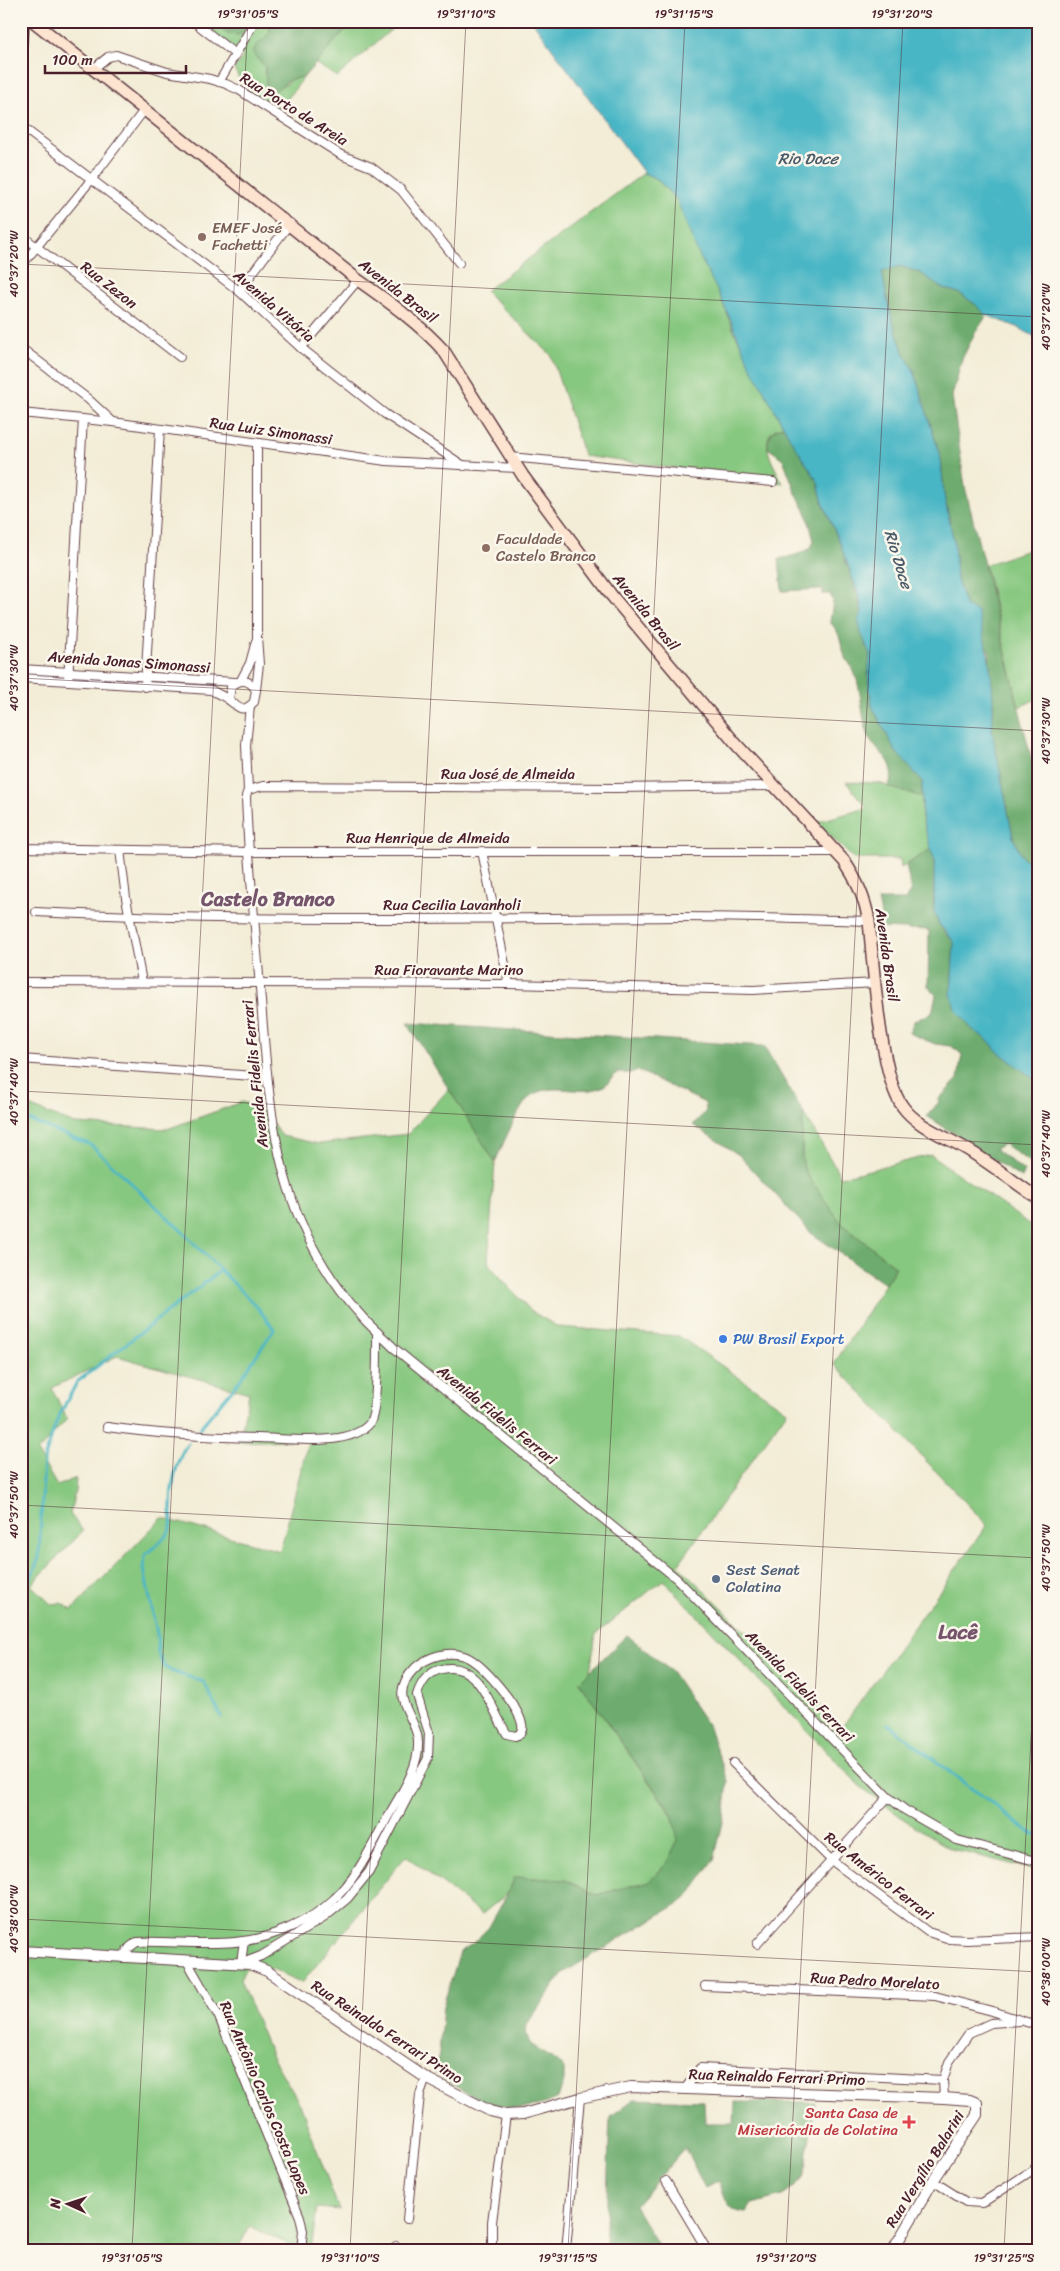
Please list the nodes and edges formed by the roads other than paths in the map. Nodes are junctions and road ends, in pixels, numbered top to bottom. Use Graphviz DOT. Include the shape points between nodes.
graph roads {
  1 [pos="33,21"];
  2 [pos="193,21"];
  3 [pos="255,21"];
  4 [pos="235,54"];
  5 [pos="94,69"];
  6 [pos="218,82"];
  7 [pos="144,109"];
  8 [pos="21,126"];
  9 [pos="91,180"];
  10 [pos="290,223"];
  11 [pos="21,235"];
  12 [pos="37,247"];
  13 [pos="459,263"];
  14 [pos="21,266"];
  15 [pos="358,280"];
  16 [pos="239,291"];
  17 [pos="21,348"];
  18 [pos="301,348"];
  19 [pos="180,357"];
  20 [pos="21,414"];
  21 [pos="83,419"];
  22 [pos="113,422"];
  23 [pos="160,429"];
  24 [pos="257,444"];
  25 [pos="510,457"];
  26 [pos="464,466"];
  27 [pos="518,468"];
  28 [pos="773,482"];
  29 [pos="257,637"];
  30 [pos="21,669"];
  31 [pos="68,672"];
  32 [pos="144,676"];
  33 [pos="21,678"];
  34 [pos="68,681"];
  35 [pos="238,681"];
  36 [pos="144,687"];
  37 [pos="256,690"];
  38 [pos="229,699"];
  39 [pos="250,706"];
  40 [pos="774,786"];
  41 [pos="247,793"];
  42 [pos="21,848"];
  43 [pos="120,850"];
  44 [pos="482,851"];
  45 [pos="248,852"];
  46 [pos="835,852"];
  47 [pos="36,912"];
  48 [pos="130,917"];
  49 [pos="253,918"];
  50 [pos="495,919"];
  51 [pos="869,920"];
  52 [pos="21,982"];
  53 [pos="142,982"];
  54 [pos="259,982"];
  55 [pos="876,983"];
  56 [pos="509,984"];
  57 [pos="21,1059"];
  58 [pos="267,1077"];
  59 [pos="1039,1199"];
  60 [pos="377,1332"];
  61 [pos="107,1427"];
  62 [pos="419,1705"];
  63 [pos="404,1707"];
  64 [pos="734,1763"];
  65 [pos="888,1796"];
  66 [pos="831,1860"];
  67 [pos="1039,1862"];
  68 [pos="1039,1937"];
  69 [pos="244,1941"];
  70 [pos="757,1944"];
  71 [pos="21,1951"];
  72 [pos="122,1958"];
  73 [pos="187,1961"];
  74 [pos="242,1963"];
  75 [pos="705,1986"];
  76 [pos="1023,2020"];
  77 [pos="1039,2026"];
  78 [pos="426,2078"];
  79 [pos="943,2080"];
  80 [pos="684,2089"];
  81 [pos="580,2098"];
  82 [pos="944,2098"];
  83 [pos="977,2103"];
  84 [pos="506,2116"];
  85 [pos="1039,2166"];
  86 [pos="666,2181"];
  87 [pos="933,2181"];
  88 [pos="407,2219"];
  89 [pos="302,2249"];
  90 [pos="492,2250"];
  91 [pos="566,2250"];
  92 [pos="707,2250"];
  93 [pos="893,2250"];
  1 -- 5 [label="main road, Avenida Brasil"];
  2 -- 4 [label="street"];
  3 -- 4 [label="street"];
  4 -- 6 [label="street"];
  5 -- 6 [label="street, Rua Porto de Areia" via="116,54 167,72"];
  5 -- 7 [label="main road, Avenida Brasil"];
  6 -- 13 [label="street, Rua Porto de Areia" via="239,90 341,155 388,178"];
  7 -- 9 [label="street"];
  7 -- 10 [label="main road, Avenida Brasil"];
  8 -- 9 [label="street, Avenida Vitória"];
  9 -- 12 [label="street"];
  9 -- 16 [label="street, Avenida Vitória"];
  10 -- 15 [label="main road, Avenida Brasil"];
  10 -- 16 [label="street"];
  11 -- 12 [label="street, Rua Zezon"];
  12 -- 14 [label="street"];
  12 -- 19 [label="street, Rua Zezon"];
  15 -- 18 [label="street"];
  15 -- 25 [label="main road, Avenida Brasil" via="418,325 444,351"];
  16 -- 18 [label="street, Avenida Vitória"];
  17 -- 22 [label="street"];
  18 -- 26 [label="street, Avenida Vitória" via="385,414"];
  20 -- 21 [label="street, Rua Luiz Simonassi"];
  21 -- 22 [label="street, Rua Luiz Simonassi"];
  21 -- 31 [label="street"];
  22 -- 23 [label="street, Rua Luiz Simonassi"];
  23 -- 24 [label="street, Rua Luiz Simonassi"];
  23 -- 32 [label="street"];
  24 -- 26 [label="street, Rua Luiz Simonassi" via="386,461"];
  24 -- 29 [label="street"];
  25 -- 27 [label="main road, Avenida Brasil"];
  25 -- 28 [label="street"];
  26 -- 27 [label="street, Rua Luiz Simonassi"];
  27 -- 40 [label="main road, Avenida Brasil" via="623,609"];
  29 -- 35 [label="street" via="250,663"];
  29 -- 37 [label="street" via="259,664"];
  30 -- 31 [label="street, Avenida Jonas Simonassi"];
  31 -- 32 [label="street, Avenida Jonas Simonassi"];
  31 -- 34 [label="street"];
  32 -- 35 [label="street, Avenida Jonas Simonassi"];
  32 -- 36 [label="street"];
  33 -- 34 [label="street, Avenida Jonas Simonassi"];
  34 -- 36 [label="street, Avenida Jonas Simonassi"];
  35 -- 37 [label="street" via="253,684"];
  35 -- 38 [label="street" via="231,687"];
  36 -- 38 [label="street, Avenida Jonas Simonassi" via="211,690"];
  37 -- 39 [label="street"];
  38 -- 39 [label="street" via="238,708"];
  39 -- 41 [label="street, Avenida Fidelis Ferrari" via="246,745"];
  40 -- 41 [label="street, Rua José de Almeida" via="263,786"];
  40 -- 46 [label="main road, Avenida Brasil"];
  41 -- 45 [label="street, Avenida Fidelis Ferrari"];
  42 -- 43 [label="street, Rua Henrique de Almeida"];
  43 -- 45 [label="street, Rua Henrique de Almeida"];
  43 -- 48 [label="street"];
  44 -- 45 [label="street, Rua Henrique de Almeida"];
  44 -- 46 [label="street, Rua Henrique de Almeida"];
  44 -- 50 [label="street"];
  45 -- 49 [label="street, Avenida Fidelis Ferrari"];
  46 -- 51 [label="main road, Avenida Brasil" via="857,882"];
  47 -- 48 [label="street, Rua Cecilia Lavanholi"];
  48 -- 49 [label="street, Rua Cecilia Lavanholi"];
  48 -- 53 [label="street"];
  49 -- 50 [label="street, Rua Cecilia Lavanholi"];
  49 -- 54 [label="street, Avenida Fidelis Ferrari"];
  50 -- 51 [label="street, Rua Cecilia Lavanholi" via="683,917"];
  50 -- 56 [label="street"];
  51 -- 55 [label="main road, Avenida Brasil"];
  52 -- 53 [label="street, Rua Fioravante Marino"];
  53 -- 54 [label="street, Rua Fioravante Marino"];
  54 -- 56 [label="street, Rua Fioravante Marino"];
  54 -- 58 [label="street, Avenida Fidelis Ferrari"];
  55 -- 56 [label="street, Rua Fioravante Marino" via="754,990"];
  55 -- 59 [label="main road, Avenida Brasil" via="889,1074 903,1108"];
  57 -- 58 [label="street"];
  58 -- 60 [label="street, Avenida Fidelis Ferrari" via="280,1163 300,1224 332,1278"];
  60 -- 61 [label="street" via="374,1406 370,1422 349,1436 317,1440 221,1437"];
  60 -- 65 [label="street, Avenida Fidelis Ferrari" via="677,1579"];
  62 -- 63 [label="street" via="412,1701"];
  62 -- 63 [label="street" via="417,1695 426,1677 440,1669 458,1668 479,1684 507,1734 515,1736 523,1728 519,1716 499,1688 476,1662 462,1655 444,1654 427,1659 416,1667 407,1677"];
  62 -- 74 [label="street" via="429,1733 428,1758 369,1872 347,1899 325,1917 260,1956"];
  63 -- 69 [label="street" via="417,1734 417,1754 398,1797 356,1873 334,1899 305,1919 273,1935"];
  64 -- 66 [label="street, Rua Américo Ferrari"];
  65 -- 66 [label="street"];
  65 -- 67 [label="street, Avenida Fidelis Ferrari" via="956,1840"];
  66 -- 68 [label="street, Rua Américo Ferrari" via="928,1932 950,1940"];
  66 -- 70 [label="street"];
  69 -- 72 [label="street" via="137,1942"];
  69 -- 74 [label="street"];
  71 -- 72 [label="street, Rua Reinaldo Ferrari Primo"];
  72 -- 73 [label="street, Rua Reinaldo Ferrari Primo"];
  73 -- 74 [label="street, Rua Reinaldo Ferrari Primo"];
  73 -- 89 [label="street, Rua Antônio Carlos Costa Lopes" via="218,2017 300,2217"];
  74 -- 78 [label="street, Rua Reinaldo Ferrari Primo" via="267,1971"];
  75 -- 76 [label="street, Rua Pedro Morelato" via="935,1996"];
  76 -- 77 [label="street, Rua Pedro Morelato"];
  76 -- 79 [label="street" via="991,2023 969,2033 949,2062"];
  78 -- 84 [label="street, Rua Reinaldo Ferrari Primo" via="490,2112"];
  78 -- 88 [label="street" via="420,2095"];
  79 -- 80 [label="street" via="700,2068"];
  79 -- 82 [label="street"];
  80 -- 81 [label="street, Rua Reinaldo Ferrari Primo" via="631,2088"];
  80 -- 82 [label="street, Rua Reinaldo Ferrari Primo"];
  81 -- 84 [label="street, Rua Reinaldo Ferrari Primo"];
  81 -- 91 [label="street"];
  82 -- 83 [label="street, Rua Reinaldo Ferrari Primo"];
  83 -- 87 [label="street, Rua Vergílio Balarini" via="976,2115"];
  84 -- 90 [label="street" via="492,2222"];
  85 -- 87 [label="street" via="982,2203 966,2202"];
  86 -- 92 [label="street"];
  87 -- 93 [label="street, Rua Vergílio Balarini"];
}
